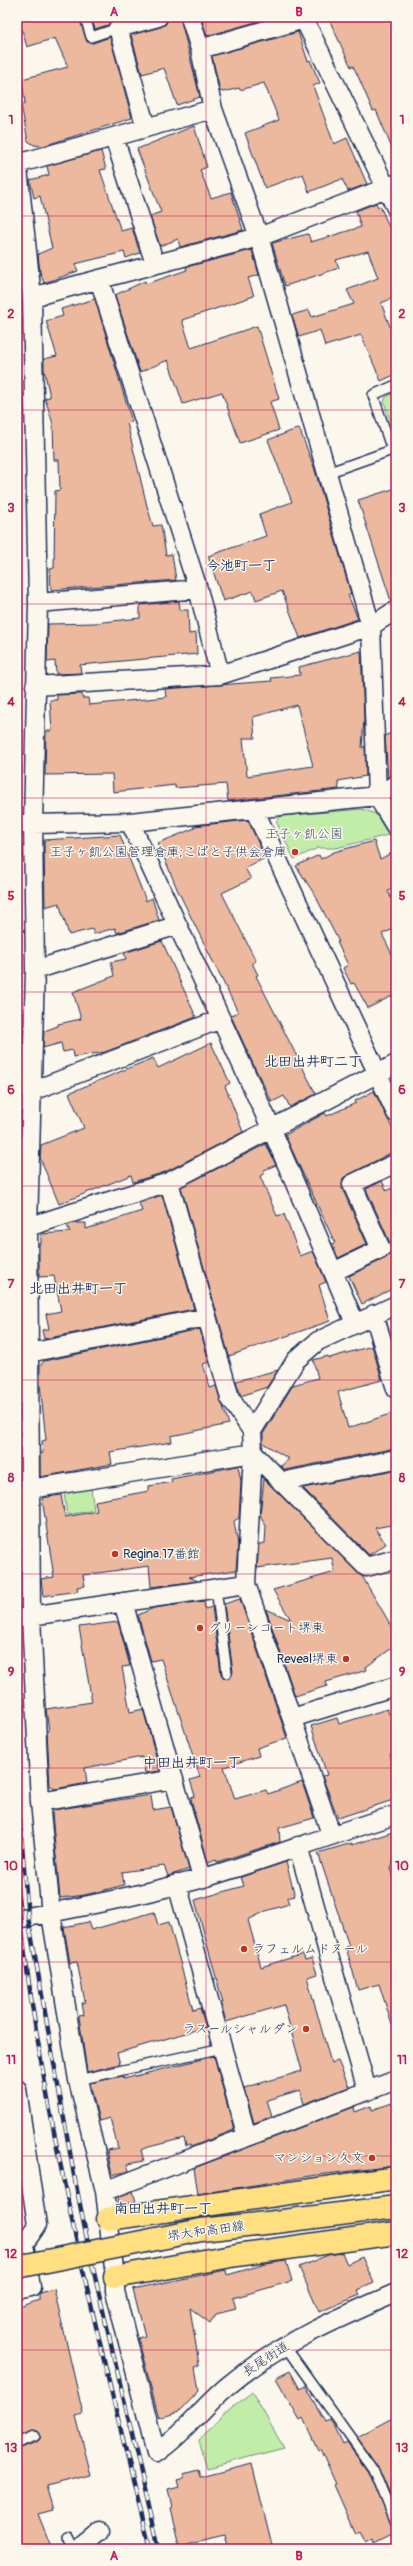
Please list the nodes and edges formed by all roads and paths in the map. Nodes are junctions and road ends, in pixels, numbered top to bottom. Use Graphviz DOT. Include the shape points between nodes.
graph roads {
  1 [pos="85,17"];
  2 [pos="158,17"];
  3 [pos="190,17"];
  4 [pos="303,18"];
  5 [pos="118,28"];
  6 [pos="200,49"];
  7 [pos="214,109"];
  8 [pos="146,128"];
  9 [pos="114,137"];
  10 [pos="17,160"];
  11 [pos="17,164"];
  12 [pos="392,187"];
  13 [pos="396,208"];
  14 [pos="259,237"];
  15 [pos="155,264"];
  16 [pos="99,279"];
  17 [pos="32,297"];
  18 [pos="396,385"];
  19 [pos="394,450"];
  20 [pos="327,473"];
  21 [pos="198,589"];
  22 [pos="38,603"];
  23 [pos="396,610"];
  24 [pos="371,626"];
  25 [pos="220,675"];
  26 [pos="34,686"];
  27 [pos="396,784"];
  28 [pos="377,796"];
  29 [pos="254,809"];
  30 [pos="130,822"];
  31 [pos="25,824"];
  32 [pos="396,827"];
  33 [pos="178,925"];
  34 [pos="35,970"];
  35 [pos="221,1019"];
  36 [pos="396,1064"];
  37 [pos="378,1075"];
  38 [pos="32,1091"];
  39 [pos="396,1113"];
  40 [pos="272,1130"];
  41 [pos="396,1163"];
  42 [pos="169,1182"];
  43 [pos="28,1227"];
  44 [pos="333,1272"];
  45 [pos="396,1305"];
  46 [pos="374,1314"];
  47 [pos="207,1317"];
  48 [pos="356,1323"];
  49 [pos="29,1353"];
  50 [pos="396,1390"];
  51 [pos="252,1431"];
  52 [pos="253,1453"];
  53 [pos="396,1459"];
  54 [pos="281,1482"];
  55 [pos="30,1490"];
  56 [pos="396,1559"];
  57 [pos="246,1584"];
  58 [pos="216,1588"];
  59 [pos="123,1602"];
  60 [pos="24,1617"];
  61 [pos="227,1673"];
  62 [pos="396,1686"];
  63 [pos="292,1718"];
  64 [pos="174,1780"];
  65 [pos="40,1802"];
  66 [pos="396,1815"];
  67 [pos="331,1834"];
  68 [pos="298,1846"];
  69 [pos="202,1878"];
  70 [pos="178,1884"];
  71 [pos="50,1914"];
  72 [pos="17,1919"];
  73 [pos="222,2048"];
  74 [pos="78,2080"];
  75 [pos="396,2080"];
  76 [pos="17,2088"];
  77 [pos="367,2090"];
  78 [pos="247,2137"];
  79 [pos="396,2178"];
  80 [pos="104,2192"];
  81 [pos="396,2207"];
  82 [pos="108,2219"];
  83 [pos="396,2232"];
  84 [pos="20,2244"];
  85 [pos="17,2266"];
  86 [pos="115,2277"];
  87 [pos="17,2290"];
  88 [pos="396,2292"];
  89 [pos="285,2346"];
  90 [pos="35,2436"];
  91 [pos="17,2443"];
  92 [pos="396,2526"];
  93 [pos="100,2532"];
  94 [pos="74,2543"];
  95 [pos="74,2549"];
  1 -- 5 [label="lane" via="91,37"];
  2 -- 5 [label="street"];
  3 -- 6 [label="street"];
  4 -- 6 [label="street"];
  4 -- 12 [label="street"];
  5 -- 8 [label="street"];
  6 -- 7 [label="street"];
  7 -- 8 [label="street"];
  7 -- 14 [label="street"];
  8 -- 9 [label="street"];
  9 -- 11 [label="street"];
  9 -- 15 [label="street"];
  10 -- 11 [label="street"];
  11 -- 17 [label="street"];
  12 -- 13 [label="street"];
  12 -- 14 [label="street"];
  14 -- 15 [label="street"];
  14 -- 20 [label="street"];
  15 -- 16 [label="street"];
  16 -- 17 [label="street"];
  16 -- 21 [label="street"];
  17 -- 22 [label="street"];
  18 -- 19 [label="lane" via="373,395"];
  19 -- 20 [label="lane"];
  20 -- 24 [label="street"];
  21 -- 22 [label="street"];
  21 -- 25 [label="street"];
  22 -- 26 [label="street"];
  23 -- 24 [label="street"];
  24 -- 25 [label="street"];
  24 -- 28 [label="street"];
  25 -- 26 [label="street"];
  26 -- 31 [label="street"];
  27 -- 28 [label="street"];
  28 -- 29 [label="street"];
  28 -- 32 [label="street"];
  29 -- 30 [label="street"];
  29 -- 37 [label="street"];
  30 -- 31 [label="street"];
  30 -- 33 [label="street"];
  31 -- 34 [label="street"];
  33 -- 34 [label="street"];
  33 -- 35 [label="street"];
  34 -- 38 [label="street"];
  35 -- 38 [label="street"];
  35 -- 40 [label="street"];
  36 -- 37 [label="street"];
  37 -- 39 [label="street"];
  37 -- 40 [label="street"];
  38 -- 43 [label="street"];
  40 -- 42 [label="street"];
  40 -- 44 [label="street"];
  41 -- 44 [label="street" via="352,1184 381,1249"];
  42 -- 43 [label="street"];
  42 -- 47 [label="street"];
  43 -- 49 [label="street"];
  44 -- 48 [label="street"];
  45 -- 46 [label="street"];
  46 -- 48 [label="street"];
  46 -- 50 [label="street"];
  47 -- 49 [label="street"];
  47 -- 51 [label="street" via="230,1398"];
  48 -- 51 [label="street" via="318,1341 296,1360"];
  49 -- 55 [label="street"];
  51 -- 52 [label="street"];
  52 -- 54 [label="street"];
  52 -- 55 [label="street"];
  52 -- 57 [label="street"];
  53 -- 54 [label="street"];
  54 -- 56 [label="street" via="366,1567"];
  55 -- 60 [label="street"];
  57 -- 58 [label="street"];
  57 -- 63 [label="street"];
  58 -- 59 [label="street"];
  58 -- 61 [label="lane" via="224,1639 223,1658"];
  59 -- 60 [label="street"];
  59 -- 64 [label="street"];
  60 -- 65 [label="street"];
  62 -- 63 [label="street"];
  63 -- 67 [label="street"];
  64 -- 65 [label="street"];
  64 -- 69 [label="street"];
  65 -- 71 [label="street"];
  66 -- 67 [label="street"];
  67 -- 68 [label="street"];
  68 -- 69 [label="street"];
  68 -- 77 [label="street"];
  69 -- 70 [label="street"];
  70 -- 71 [label="street"];
  70 -- 73 [label="street"];
  71 -- 72 [label="street"];
  71 -- 74 [label="street"];
  73 -- 74 [label="lane"];
  73 -- 78 [label="street"];
  74 -- 80 [label="street"];
  75 -- 77 [label="street"];
  76 -- 84 [label="street" via="37,2226"];
  77 -- 78 [label="street"];
  78 -- 80 [label="street"];
  79 -- 82 [label="main road" via="290,2191"];
  80 -- 82 [label="street"];
  81 -- 85 [label="main road, 堺大和高田線, bridge" via="201,2230"];
  82 -- 86 [label="street"];
  83 -- 86 [label="main road" via="237,2255"];
  84 -- 87 [label="street" via="31,2287"];
  86 -- 89 [label="street, 長尾街道" via="114,2291 156,2453 184,2432 228,2386"];
  88 -- 89 [label="street, 長尾街道"];
  89 -- 92 [label="lane" via="373,2468"];
  90 -- 91 [label="lane"];
  93 -- 94 [label="street"];
  94 -- 95 [label="lane"];
}
